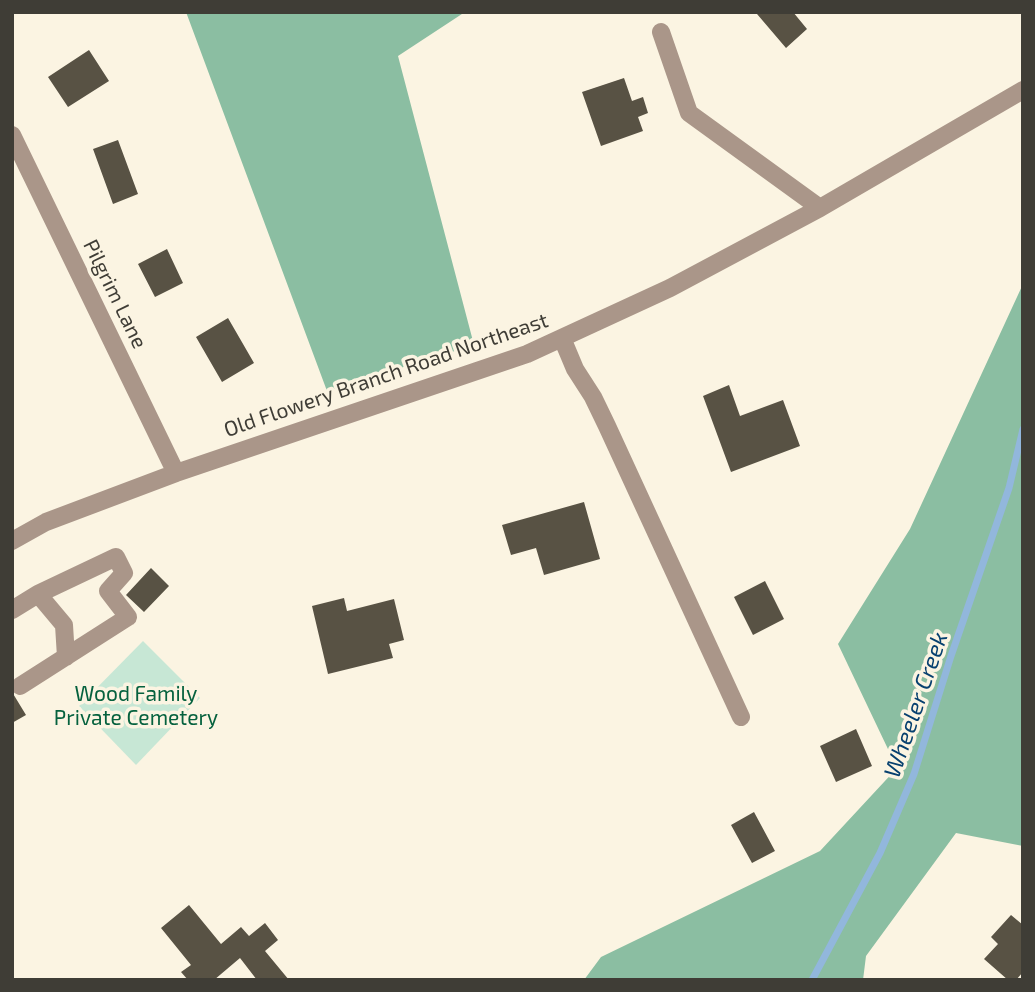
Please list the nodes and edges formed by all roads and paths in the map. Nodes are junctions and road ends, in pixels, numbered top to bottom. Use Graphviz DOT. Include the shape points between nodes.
graph roads {
  1 [pos="661,32"];
  2 [pos="1023,90"];
  3 [pos="12,135"];
  4 [pos="820,208"];
  5 [pos="562,338"];
  6 [pos="176,473"];
  7 [pos="12,541"];
  8 [pos="38,594"];
  9 [pos="12,610"];
  10 [pos="66,657"];
  11 [pos="20,686"];
  12 [pos="741,718"];
  1 -- 4 [label="street" via="689,113"];
  2 -- 4 [label="street, Old Flowery Branch Road Northeast"];
  3 -- 6 [label="street, Pilgrim Lane"];
  4 -- 5 [label="street, Old Flowery Branch Road Northeast" via="670,288"];
  5 -- 6 [label="street, Old Flowery Branch Road Northeast"];
  5 -- 12 [label="street"];
  6 -- 7 [label="street, Old Flowery Branch Road Northeast" via="46,522"];
  8 -- 9 [label="street"];
  8 -- 10 [label="street" via="64,625"];
  8 -- 10 [label="street" via="116,557 124,573 108,591 128,618"];
  10 -- 11 [label="street"];
}
